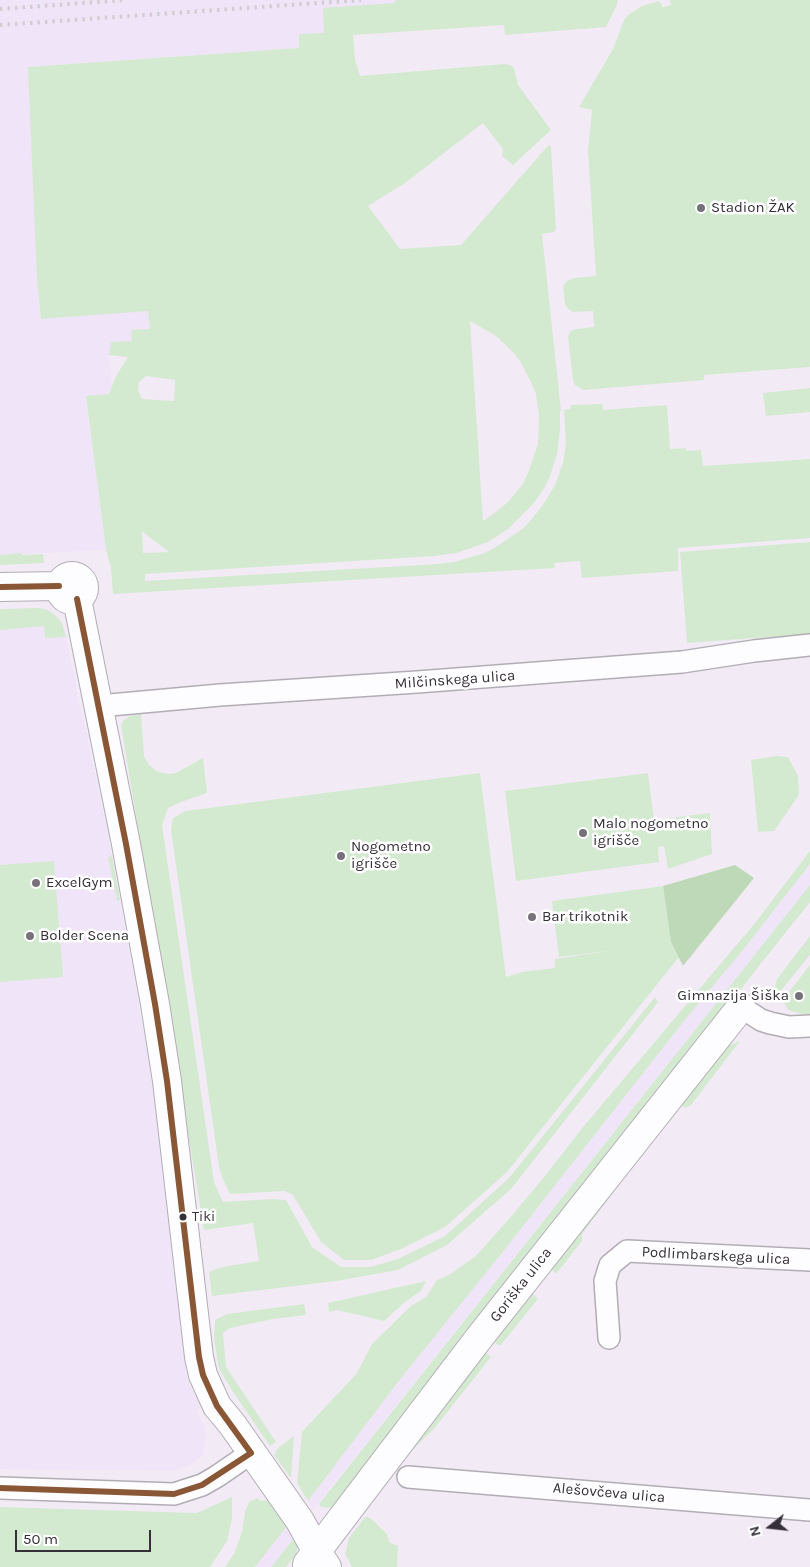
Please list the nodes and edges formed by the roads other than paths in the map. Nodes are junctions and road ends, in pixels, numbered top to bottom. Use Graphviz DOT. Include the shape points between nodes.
graph roads {
  1 [pos="0,587"];
  2 [pos="810,645"];
  3 [pos="99,706"];
  4 [pos="741,1007"];
  5 [pos="810,1026"];
  6 [pos="810,1260"];
  7 [pos="609,1338"];
  8 [pos="251,1453"];
  9 [pos="408,1477"];
  10 [pos="0,1488"];
  11 [pos="810,1510"];
  12 [pos="316,1562"];
  1 -- 3 [label="street" via="68,593"];
  2 -- 3 [label="street, Milčinskega ulica" via="672,663"];
  3 -- 8 [label="street" via="167,1081 199,1357 217,1406"];
  4 -- 5 [label="street" via="770,1023 789,1027"];
  4 -- 12 [label="street, Goriška ulica" via="485,1331"];
  6 -- 7 [label="street, Podlimbarskega ulica" via="627,1251 610,1265 605,1281"];
  8 -- 10 [label="street" via="202,1485 174,1494"];
  8 -- 12 [label="street" via="300,1521"];
  9 -- 11 [label="street, Alešovčeva ulica"];
}
